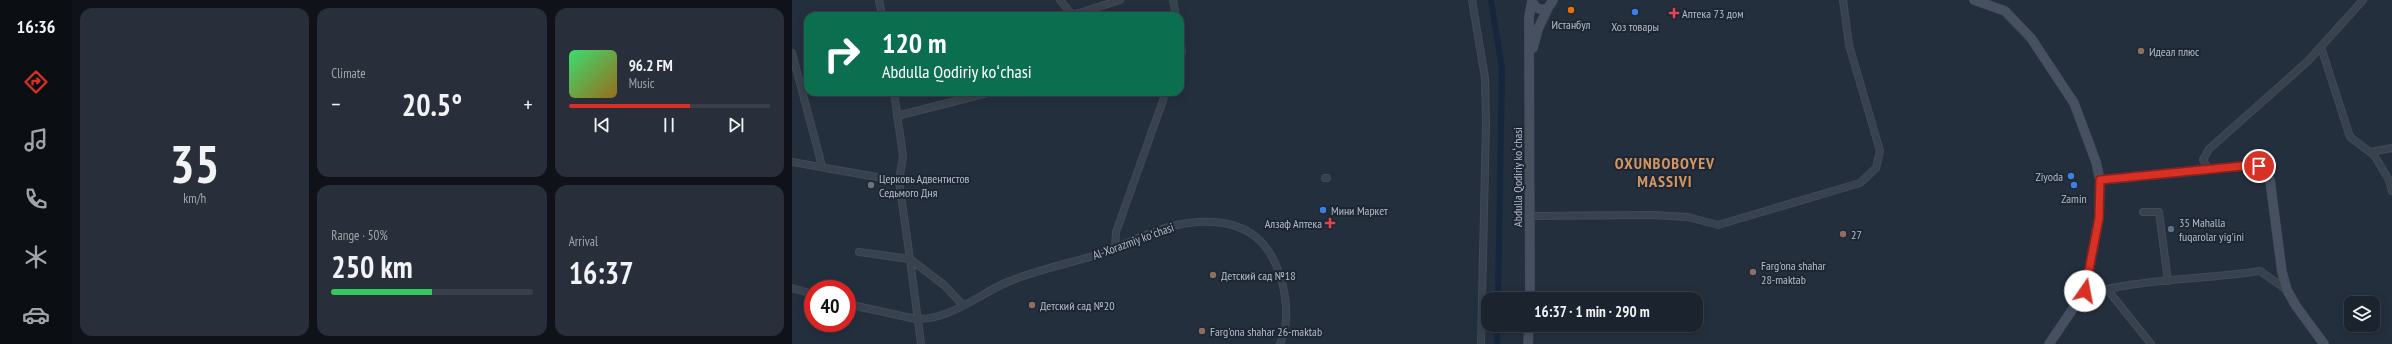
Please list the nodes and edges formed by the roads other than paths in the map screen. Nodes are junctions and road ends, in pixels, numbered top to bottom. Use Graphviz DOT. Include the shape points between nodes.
graph roads {
  1 [pos="878,0"];
  2 [pos="1060,0"];
  3 [pos="1120,0"];
  4 [pos="1173,0"];
  5 [pos="1472,0"];
  6 [pos="1553,0"];
  7 [pos="1843,0"];
  8 [pos="1974,0"];
  9 [pos="2363,0"];
  10 [pos="1532,1"];
  11 [pos="1548,8"];
  12 [pos="881,12"];
  13 [pos="1070,12"];
  14 [pos="1082,12"];
  15 [pos="1175,12"];
  16 [pos="2321,47"];
  17 [pos="792,53"];
  18 [pos="1530,55"];
  19 [pos="894,96"];
  20 [pos="975,96"];
  21 [pos="1165,96"];
  22 [pos="897,116"];
  23 [pos="2392,148"];
  24 [pos="2371,152"];
  25 [pos="792,162"];
  26 [pos="822,166"];
  27 [pos="2208,168"];
  28 [pos="2100,180"];
  29 [pos="899,181"];
  30 [pos="2392,191"];
  31 [pos="2143,212"];
  32 [pos="1530,216"];
  33 [pos="1115,248"];
  34 [pos="859,252"];
  35 [pos="910,259"];
  36 [pos="2168,281"];
  37 [pos="792,288"];
  38 [pos="2107,288"];
  39 [pos="2287,290"];
  40 [pos="804,291"];
  41 [pos="2085,291"];
  42 [pos="1530,292"];
  43 [pos="963,305"];
  44 [pos="856,306"];
  45 [pos="916,319"];
  46 [pos="1529,332"];
  47 [pos="921,344"];
  48 [pos="1280,344"];
  49 [pos="1481,344"];
  50 [pos="1528,344"];
  51 [pos="2049,344"];
  52 [pos="2151,344"];
  53 [pos="2324,344"];
  1 -- 12 [label="street"];
  2 -- 13 [label="street"];
  3 -- 14 [label="street"];
  4 -- 15 [label="street"];
  5 -- 49 [label="street" via="1485,78"];
  6 -- 11 [label="street, Abdulla Qodiriy koʻchasi"];
  7 -- 32 [label="street" via="1849,45 1880,151 1876,168 1860,183 1718,225 1688,217 1654,215"];
  8 -- 28 [label="street" via="2005,11 2031,38 2074,103"];
  9 -- 16 [label="street"];
  10 -- 11 [label="street, Abdulla Qodiriy koʻchasi" via="1538,9"];
  10 -- 18 [label="street, Abdulla Qodiriy koʻchasi" via="1529,17"];
  11 -- 18 [label="street, Abdulla Qodiriy koʻchasi"];
  16 -- 24 [label="street" via="2350,137"];
  16 -- 27 [label="street" via="2208,149 2203,160"];
  17 -- 26 [label="street"];
  18 -- 32 [label="street, Abdulla Qodiriy koʻchasi"];
  19 -- 22 [label="street"];
  20 -- 22 [label="street"];
  21 -- 33 [label="street" via="1116,232"];
  22 -- 29 [label="street" via="903,156"];
  23 -- 24 [label="street"];
  24 -- 30 [label="street" via="2389,180"];
  25 -- 26 [label="street"];
  26 -- 29 [label="street"];
  27 -- 28 [label="street"];
  27 -- 39 [label="street" via="2227,170 2253,165 2268,173 2274,198 2282,272"];
  28 -- 41 [label="street" via="2099,218"];
  29 -- 35 [label="street"];
  31 -- 36 [label="street" via="2159,212"];
  32 -- 42 [label="street, Abdulla Qodiriy koʻchasi"];
  33 -- 43 [label="street, Al-Xorazmiy koʻchasi" via="1005,283"];
  33 -- 48 [label="street, Al-Xorazmiy koʻchasi" via="1177,225 1228,223 1248,230 1264,244 1282,278 1286,314 1285,330"];
  34 -- 35 [label="street"];
  35 -- 43 [label="street" via="944,285"];
  35 -- 45 [label="street"];
  36 -- 38 [label="street"];
  36 -- 39 [label="street" via="2260,271"];
  37 -- 40 [label="street"];
  38 -- 41 [label="street"];
  38 -- 52 [label="street"];
  39 -- 53 [label="street"];
  41 -- 51 [label="street"];
  43 -- 45 [label="street, Al-Xorazmiy koʻchasi" via="926,319"];
  44 -- 45 [label="street"];
  45 -- 47 [label="street"];
  46 -- 50 [label="street"];
}
